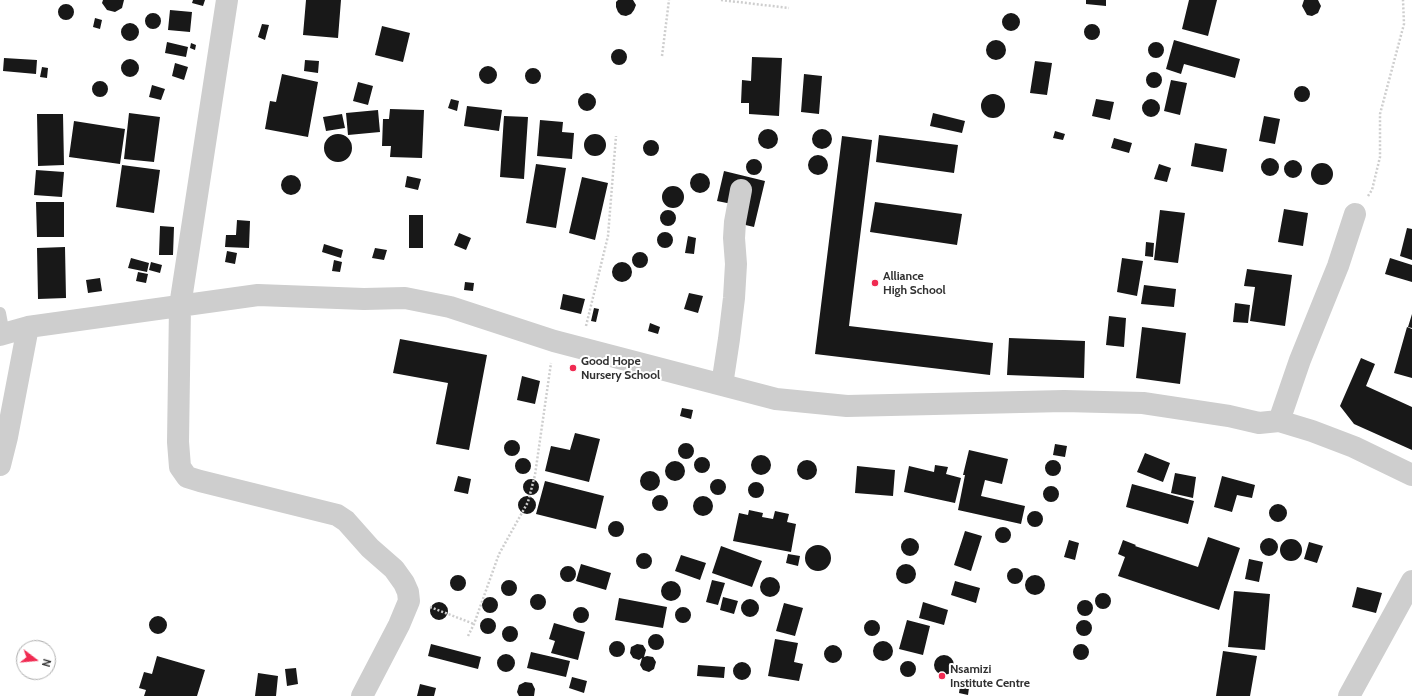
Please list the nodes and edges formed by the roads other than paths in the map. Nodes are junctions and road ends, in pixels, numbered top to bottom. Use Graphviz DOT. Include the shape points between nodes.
graph roads {
  1 [pos="227,0"];
  2 [pos="741,190"];
  3 [pos="1354,214"];
  4 [pos="180,306"];
  5 [pos="1,327"];
  6 [pos="28,327"];
  7 [pos="722,385"];
  8 [pos="1279,421"];
  9 [pos="0,465"];
  10 [pos="1412,475"];
  11 [pos="1412,581"];
  12 [pos="362,696"];
  13 [pos="1349,696"];
  1 -- 4 [label="street"];
  2 -- 7 [label="street" via="735,222 734,298"];
  3 -- 8 [label="street" via="1338,266 1300,360"];
  4 -- 6 [label="street"];
  4 -- 7 [label="street" via="258,295 406,298 450,307 554,341"];
  4 -- 12 [label="street" via="178,442 180,467 187,477 337,515 394,569 404,583 409,601"];
  5 -- 6 [label="street"];
  6 -- 9 [label="street"];
  7 -- 8 [label="street" via="776,399 847,406 1064,401 1143,403 1259,423"];
  8 -- 10 [label="street" via="1354,447"];
  11 -- 13 [label="street"];
}
